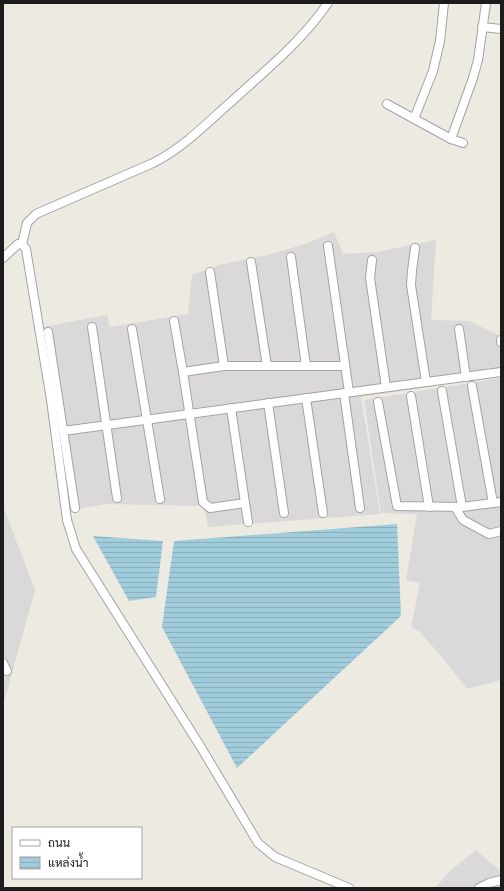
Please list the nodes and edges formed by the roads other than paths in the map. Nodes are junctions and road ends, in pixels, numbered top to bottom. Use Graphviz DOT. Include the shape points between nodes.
graph roads {
  1 [pos="328,3"];
  2 [pos="444,3"];
  3 [pos="486,3"];
  4 [pos="482,27"];
  5 [pos="501,29"];
  6 [pos="387,104"];
  7 [pos="414,120"];
  8 [pos="451,139"];
  9 [pos="462,143"];
  10 [pos="22,244"];
  11 [pos="328,246"];
  12 [pos="416,248"];
  13 [pos="291,257"];
  14 [pos="3,258"];
  15 [pos="372,260"];
  16 [pos="251,262"];
  17 [pos="210,272"];
  18 [pos="174,321"];
  19 [pos="92,327"];
  20 [pos="132,329"];
  21 [pos="459,329"];
  22 [pos="48,332"];
  23 [pos="224,366"];
  24 [pos="267,366"];
  25 [pos="306,366"];
  26 [pos="345,366"];
  27 [pos="183,372"];
  28 [pos="501,372"];
  29 [pos="466,377"];
  30 [pos="426,382"];
  31 [pos="472,386"];
  32 [pos="386,387"];
  33 [pos="442,391"];
  34 [pos="346,393"];
  35 [pos="410,396"];
  36 [pos="306,398"];
  37 [pos="378,402"];
  38 [pos="268,403"];
  39 [pos="231,408"];
  40 [pos="190,414"];
  41 [pos="147,419"];
  42 [pos="106,425"];
  43 [pos="63,431"];
  44 [pos="117,498"];
  45 [pos="160,499"];
  46 [pos="497,502"];
  47 [pos="245,503"];
  48 [pos="429,507"];
  49 [pos="458,507"];
  50 [pos="75,508"];
  51 [pos="360,508"];
  52 [pos="284,513"];
  53 [pos="323,513"];
  54 [pos="248,522"];
  55 [pos="501,530"];
  56 [pos="3,663"];
  57 [pos="7,671"];
  58 [pos="499,883"];
  59 [pos="349,888"];
  60 [pos="479,888"];
  1 -- 10 [label="street" via="289,50 168,155 36,214 27,223"];
  2 -- 7 [label="street" via="440,41 433,71"];
  3 -- 4 [label="street"];
  4 -- 5 [label="street"];
  4 -- 8 [label="street" via="475,72"];
  6 -- 7 [label="street"];
  7 -- 8 [label="street"];
  8 -- 9 [label="street"];
  10 -- 14 [label="street" via="15,246"];
  10 -- 59 [label="street" via="26,249 51,400 67,520 76,549 258,843 275,857"];
  11 -- 26 [label="street"];
  12 -- 30 [label="street" via="411,285"];
  13 -- 25 [label="street"];
  15 -- 32 [label="street" via="370,278"];
  16 -- 24 [label="street"];
  17 -- 23 [label="street"];
  18 -- 27 [label="street"];
  19 -- 42 [label="street"];
  20 -- 41 [label="street"];
  21 -- 29 [label="street"];
  22 -- 43 [label="street"];
  23 -- 24 [label="street"];
  23 -- 27 [label="street"];
  24 -- 25 [label="street"];
  25 -- 26 [label="street"];
  26 -- 34 [label="street"];
  27 -- 40 [label="street"];
  28 -- 29 [label="street"];
  29 -- 30 [label="street"];
  30 -- 32 [label="street"];
  31 -- 46 [label="street"];
  32 -- 34 [label="street"];
  33 -- 49 [label="street"];
  34 -- 36 [label="street"];
  34 -- 51 [label="street"];
  35 -- 48 [label="street"];
  36 -- 38 [label="street"];
  36 -- 53 [label="street"];
  37 -- 48 [label="street" via="397,506"];
  38 -- 39 [label="street"];
  38 -- 52 [label="street"];
  39 -- 40 [label="street"];
  39 -- 47 [label="street"];
  40 -- 41 [label="street"];
  40 -- 47 [label="street" via="203,502 210,508"];
  41 -- 42 [label="street"];
  41 -- 45 [label="street"];
  42 -- 43 [label="street"];
  42 -- 44 [label="street"];
  43 -- 50 [label="street"];
  46 -- 49 [label="street"];
  47 -- 54 [label="street"];
  48 -- 49 [label="street"];
  49 -- 55 [label="street" via="463,520 489,534"];
  56 -- 57 [label="street"];
  58 -- 60 [label="street"];
}
